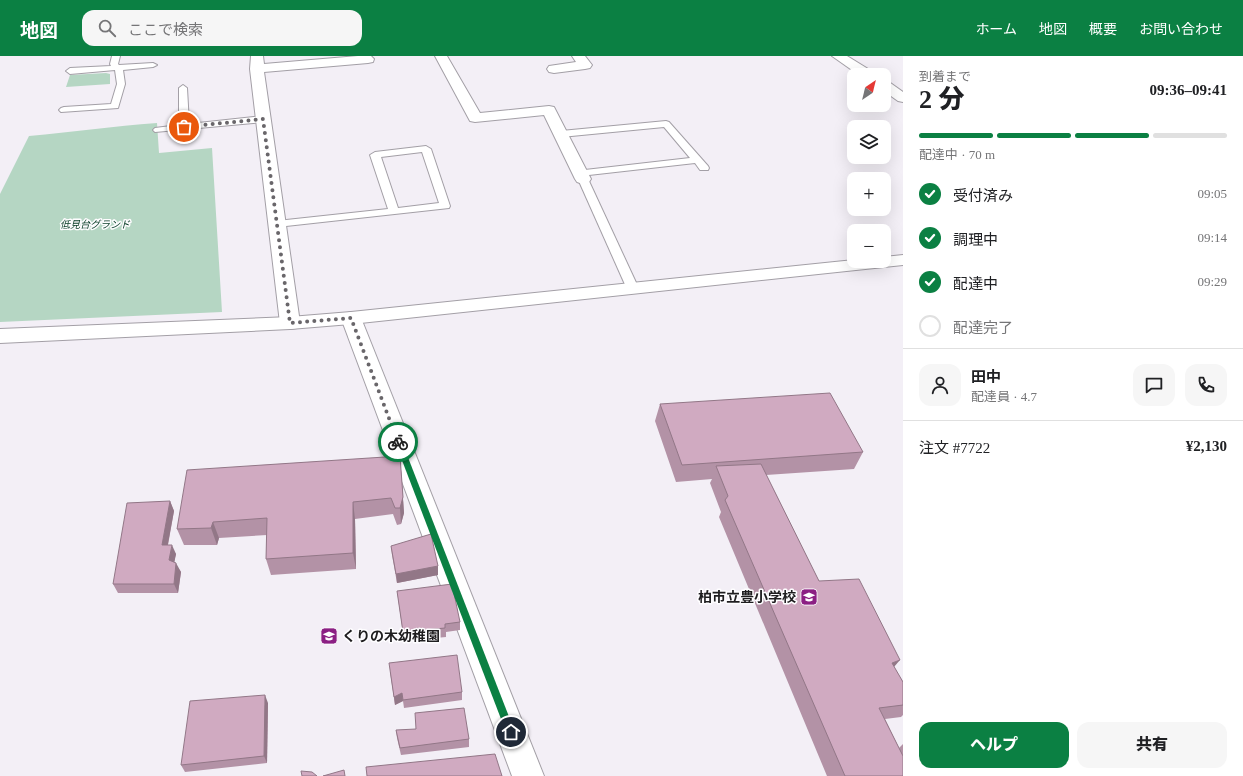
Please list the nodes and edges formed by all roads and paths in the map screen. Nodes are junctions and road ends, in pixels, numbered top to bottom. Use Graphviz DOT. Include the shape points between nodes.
graph roads {
  1 [pos="116,56"];
  2 [pos="441,56"];
  3 [pos="578,56"];
  4 [pos="838,56"];
  5 [pos="332,59"];
  6 [pos="368,59"];
  7 [pos="257,62"];
  8 [pos="153,65"];
  9 [pos="119,68"];
  10 [pos="857,68"];
  11 [pos="554,69"];
  12 [pos="70,71"];
  13 [pos="183,88"];
  14 [pos="891,90"];
  15 [pos="903,98"];
  16 [pos="64,110"];
  17 [pos="263,119"];
  18 [pos="184,127"];
  19 [pos="158,130"];
  20 [pos="561,134"];
  21 [pos="697,160"];
  22 [pos="704,168"];
  23 [pos="581,176"];
  24 [pos="394,212"];
  25 [pos="277,224"];
  26 [pos="903,260"];
  27 [pos="633,289"];
  28 [pos="351,318"];
  29 [pos="290,323"];
  30 [pos="0,336"];
  31 [pos="528,776"];
  1 -- 9 [label="lane" via="114,64"];
  2 -- 20 [label="street" via="474,118 549,110"];
  3 -- 11 [label="street" via="585,65"];
  4 -- 10 [label="street"];
  5 -- 6 [label="street"];
  5 -- 7 [label="street"];
  7 -- 17 [label="street"];
  8 -- 9 [label="lane"];
  9 -- 12 [label="lane"];
  9 -- 16 [label="lane" via="122,79 115,106"];
  13 -- 18 [label="lane"];
  14 -- 15 [label="street"];
  17 -- 18 [label="lane"];
  17 -- 25 [label="street"];
  18 -- 19 [label="lane"];
  20 -- 21 [label="lane" via="666,124"];
  20 -- 23 [label="street"];
  21 -- 22 [label="lane"];
  21 -- 23 [label="lane"];
  23 -- 27 [label="lane"];
  24 -- 24 [label="lane" via="445,206 426,149 375,154"];
  24 -- 25 [label="lane"];
  25 -- 29 [label="street"];
  26 -- 27 [label="street"];
  27 -- 28 [label="street"];
  28 -- 29 [label="street"];
  28 -- 31 [label="street"];
  29 -- 30 [label="street"];
}
